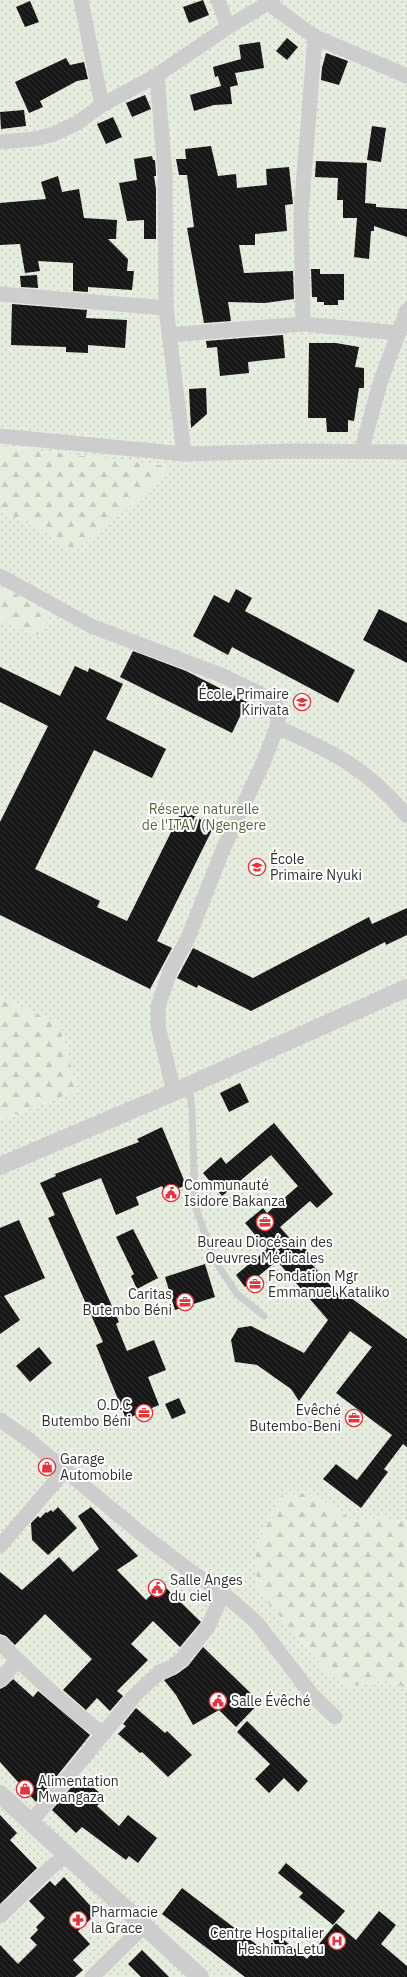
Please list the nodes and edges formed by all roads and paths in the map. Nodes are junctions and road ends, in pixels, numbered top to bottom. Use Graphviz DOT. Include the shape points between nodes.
graph roads {
  1 [pos="81,0"];
  2 [pos="218,0"];
  3 [pos="270,1"];
  4 [pos="228,27"];
  5 [pos="315,37"];
  6 [pos="157,75"];
  7 [pos="407,76"];
  8 [pos="102,105"];
  9 [pos="0,142"];
  10 [pos="0,294"];
  11 [pos="166,308"];
  12 [pos="407,310"];
  13 [pos="303,324"];
  14 [pos="399,333"];
  15 [pos="168,335"];
  16 [pos="0,436"];
  17 [pos="360,452"];
  18 [pos="407,452"];
  19 [pos="184,454"];
  20 [pos="0,576"];
  21 [pos="277,727"];
  22 [pos="407,816"];
  23 [pos="407,988"];
  24 [pos="181,1089"];
  25 [pos="0,1166"];
  26 [pos="264,1316"];
  27 [pos="0,1420"];
  28 [pos="65,1470"];
  29 [pos="0,1546"];
  30 [pos="223,1593"];
  31 [pos="0,1643"];
  32 [pos="18,1660"];
  33 [pos="0,1680"];
  34 [pos="335,1717"];
  35 [pos="104,1734"];
  36 [pos="0,1794"];
  37 [pos="31,1822"];
  38 [pos="67,1855"];
  39 [pos="0,1916"];
  40 [pos="144,1926"];
  41 [pos="92,1977"];
  42 [pos="200,1977"];
  1 -- 8 [label="street"];
  2 -- 4 [label="street"];
  3 -- 4 [label="street"];
  3 -- 5 [label="street"];
  4 -- 6 [label="street"];
  5 -- 7 [label="street"];
  5 -- 13 [label="street" via="301,213"];
  6 -- 8 [label="street"];
  6 -- 11 [label="street" via="165,173"];
  8 -- 9 [label="street" via="77,123 54,134 34,139"];
  10 -- 11 [label="street"];
  11 -- 15 [label="street"];
  12 -- 14 [label="street"];
  13 -- 14 [label="street"];
  13 -- 15 [label="street"];
  14 -- 17 [label="street" via="381,380"];
  15 -- 19 [label="street"];
  16 -- 19 [label="street"];
  17 -- 18 [label="street"];
  17 -- 19 [label="street"];
  20 -- 21 [label="street" via="91,626 221,675 267,697 276,705 279,714"];
  21 -- 22 [label="street" via="338,755 368,776"];
  21 -- 24 [label="street" via="264,763 224,847 188,938 171,969 158,1006 158,1026"];
  23 -- 24 [label="street"];
  24 -- 25 [label="street"];
  24 -- 26 [label="lane" via="192,1110 195,1206 215,1261 237,1294"];
  27 -- 28 [label="street"];
  28 -- 29 [label="street"];
  28 -- 30 [label="street" via="139,1532"];
  30 -- 34 [label="street" via="257,1623 301,1682"];
  30 -- 35 [label="street" via="208,1627 182,1659 160,1672 136,1694"];
  31 -- 32 [label="street"];
  32 -- 33 [label="street"];
  32 -- 35 [label="street" via="84,1720"];
  35 -- 37 [label="street"];
  36 -- 37 [label="street"];
  37 -- 38 [label="street"];
  38 -- 39 [label="street"];
  38 -- 40 [label="street"];
  40 -- 41 [label="street"];
  40 -- 42 [label="street"];
}
